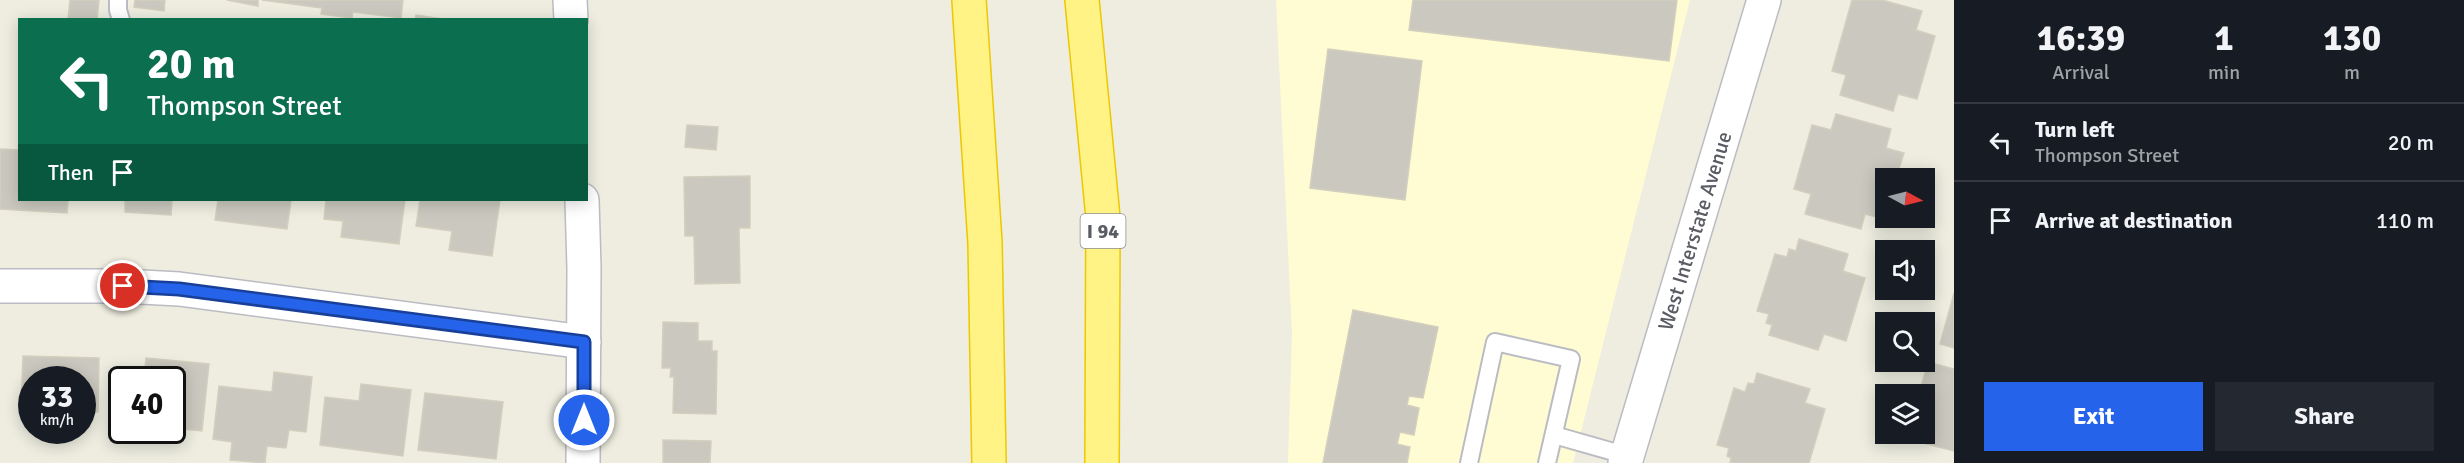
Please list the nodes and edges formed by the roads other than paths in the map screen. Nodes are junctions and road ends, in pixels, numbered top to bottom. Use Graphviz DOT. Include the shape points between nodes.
graph roads {
  1 [pos="118,0"];
  2 [pos="570,0"];
  3 [pos="969,0"];
  4 [pos="1082,0"];
  5 [pos="1764,0"];
  6 [pos="121,18"];
  7 [pos="572,18"];
  8 [pos="582,201"];
  9 [pos="0,286"];
  10 [pos="584,342"];
  11 [pos="1554,435"];
  12 [pos="1627,459"];
  13 [pos="583,463"];
  14 [pos="989,463"];
  15 [pos="1102,463"];
  16 [pos="1469,463"];
  17 [pos="1547,463"];
  1 -- 6 [label="lane"];
  2 -- 7 [label="street"];
  3 -- 14 [label="highway" via="985,243"];
  4 -- 15 [label="highway, I 94" via="1103,218"];
  5 -- 12 [label="street, West Interstate Avenue"];
  8 -- 10 [label="street"];
  9 -- 10 [label="street" via="179,289"];
  10 -- 13 [label="street"];
  11 -- 12 [label="lane"];
  11 -- 16 [label="lane" via="1571,358 1495,342"];
  11 -- 17 [label="lane"];
}
